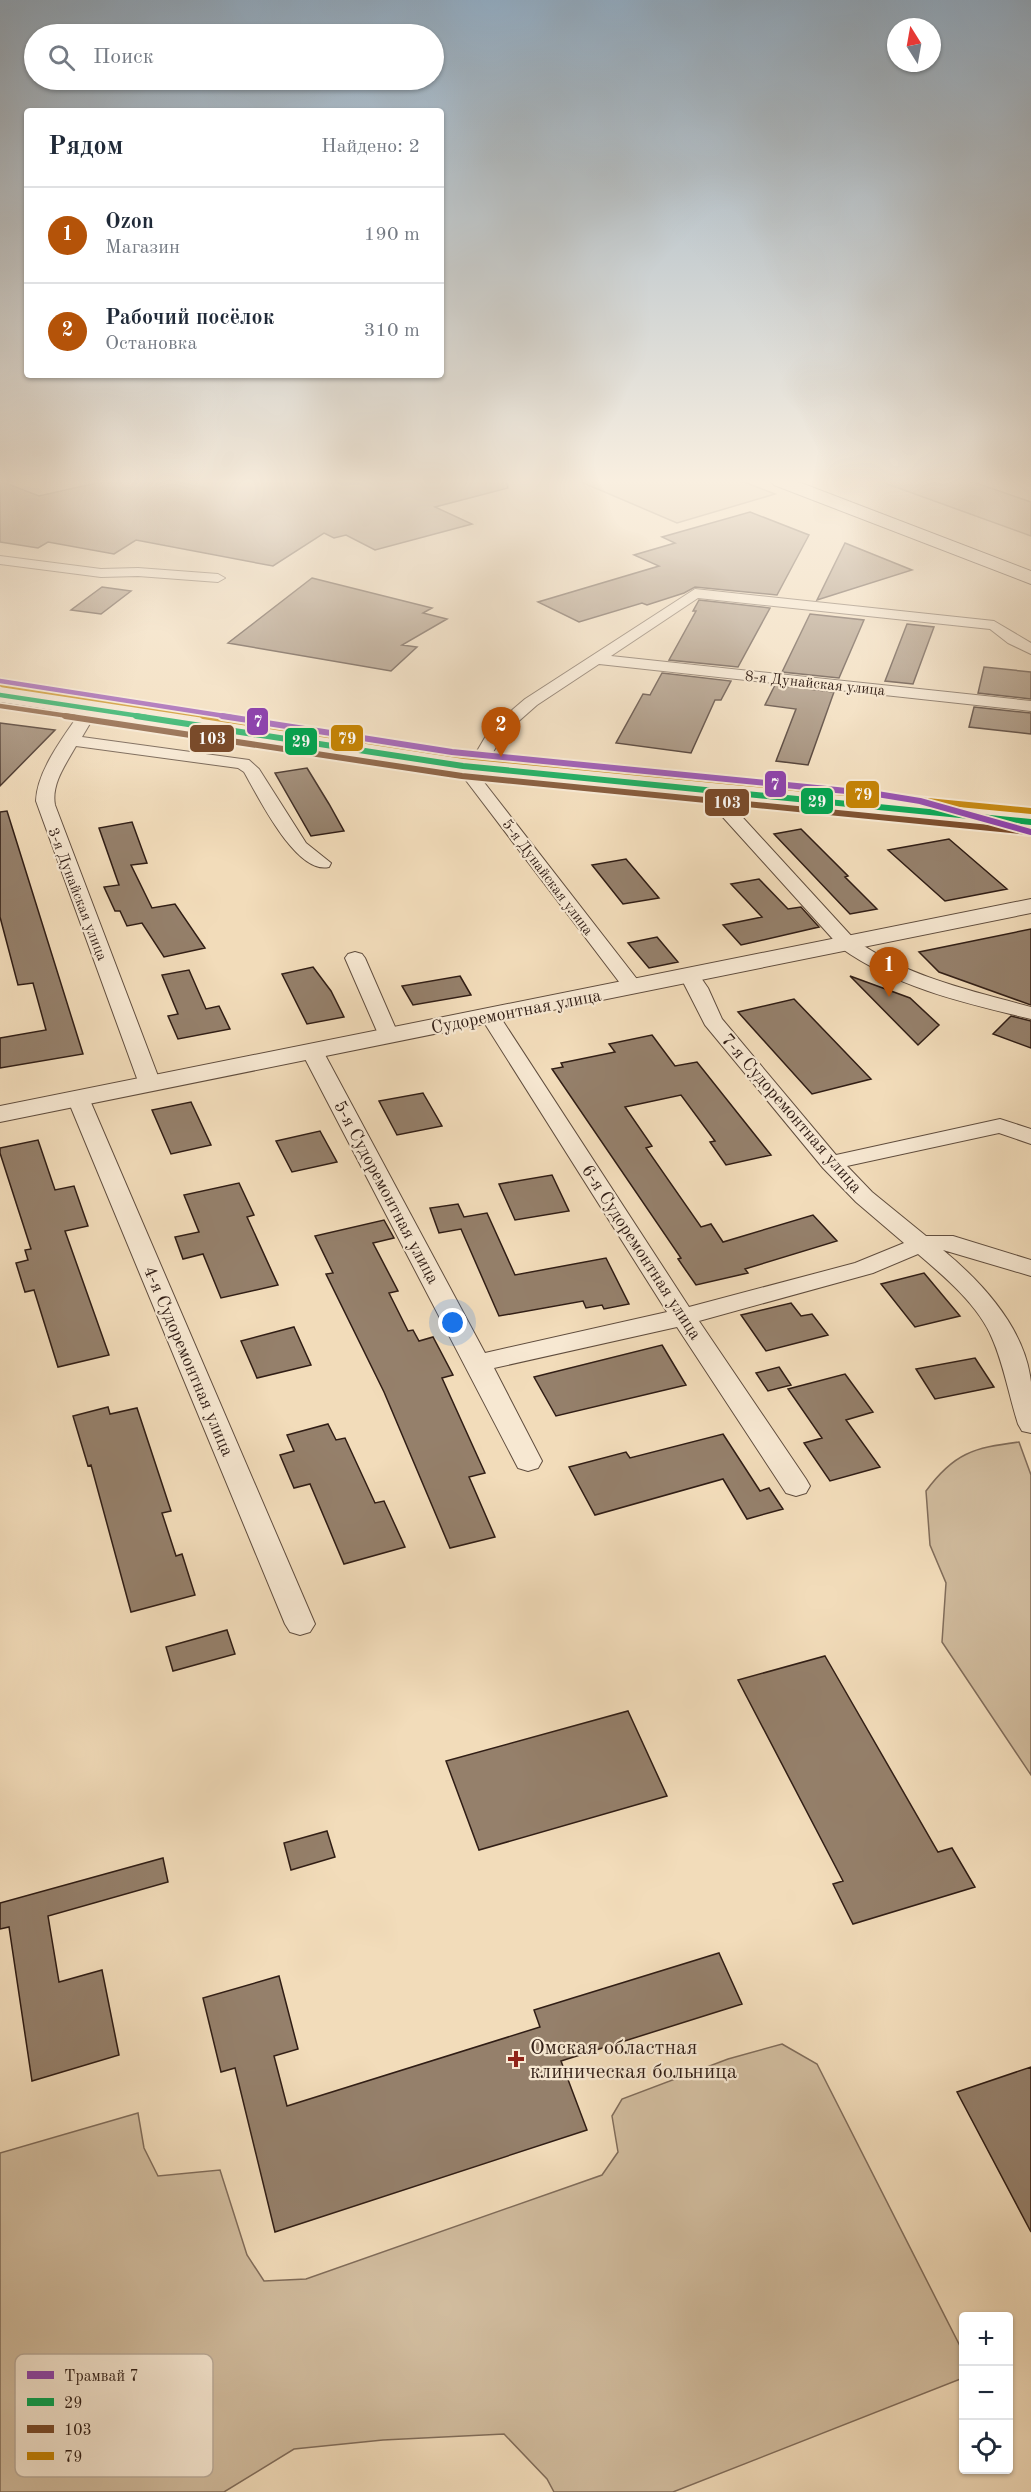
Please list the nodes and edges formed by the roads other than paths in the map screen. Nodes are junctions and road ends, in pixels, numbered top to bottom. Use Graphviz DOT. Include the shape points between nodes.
graph roads {
  1 [pos="689,597"];
  2 [pos="736,597"];
  3 [pos="1031,649"];
  4 [pos="599,659"];
  5 [pos="0,695"];
  6 [pos="1031,706"];
  7 [pos="90,710"];
  8 [pos="73,741"];
  9 [pos="470,766"];
  10 [pos="707,789"];
  11 [pos="1031,822"];
  12 [pos="322,863"];
  13 [pos="1031,906"];
  14 [pos="848,945"];
  15 [pos="355,958"];
  16 [pos="690,976"];
  17 [pos="633,987"];
  18 [pos="1031,1013"];
  19 [pos="490,1016"];
  20 [pos="389,1036"];
  21 [pos="312,1051"];
  22 [pos="150,1084"];
  23 [pos="78,1098"];
  24 [pos="0,1113"];
  25 [pos="1031,1137"];
  26 [pos="831,1163"];
  27 [pos="922,1244"];
  28 [pos="1031,1269"];
  29 [pos="683,1317"];
  30 [pos="478,1363"];
  31 [pos="1031,1422"];
  32 [pos="528,1461"];
  33 [pos="796,1486"];
  34 [pos="300,1624"];
  1 -- 4 [label="street"];
  2 -- 3 [label="street" via="994,624"];
  4 -- 6 [label="street, 8-я Дунайская улица"];
  4 -- 9 [label="street" via="531,702 496,732"];
  5 -- 7 [label="main road"];
  7 -- 8 [label="street, 3-я Дунайская улица"];
  7 -- 9 [label="main road"];
  8 -- 12 [label="street" via="243,764 250,769 299,847"];
  8 -- 22 [label="street, 3-я Дунайская улица" via="48,779 45,798"];
  9 -- 10 [label="main road"];
  9 -- 17 [label="street, 5-я Дунайская улица"];
  10 -- 11 [label="main road"];
  10 -- 14 [label="street"];
  13 -- 14 [label="street, Судоремонтная улица"];
  14 -- 16 [label="street, Судоремонтная улица"];
  14 -- 18 [label="street" via="894,973"];
  15 -- 20 [label="street"];
  16 -- 17 [label="street, Судоремонтная улица"];
  16 -- 26 [label="street, 7-я Судоремонтная улица" via="712,1021"];
  17 -- 19 [label="street, Судоремонтная улица"];
  19 -- 20 [label="street, Судоремонтная улица"];
  19 -- 29 [label="street, 6-я Судоремонтная улица"];
  20 -- 21 [label="street, Судоремонтная улица"];
  21 -- 22 [label="street, Судоремонтная улица"];
  21 -- 30 [label="street, 5-я Судоремонтная улица"];
  22 -- 23 [label="street, Судоремонтная улица"];
  23 -- 24 [label="street, Судоремонтная улица"];
  23 -- 34 [label="street, 4-я Судоремонтная улица"];
  25 -- 26 [label="street" via="1000,1126"];
  26 -- 27 [label="street, 7-я Судоремонтная улица" via="864,1197"];
  27 -- 28 [label="street" via="953,1244"];
  27 -- 29 [label="street" via="864,1268"];
  27 -- 31 [label="street, 7-я Судоремонтная улица" via="989,1311 1005,1338"];
  29 -- 30 [label="street"];
  29 -- 33 [label="street, 6-я Судоремонтная улица"];
  30 -- 32 [label="street, 5-я Судоремонтная улица"];
}
